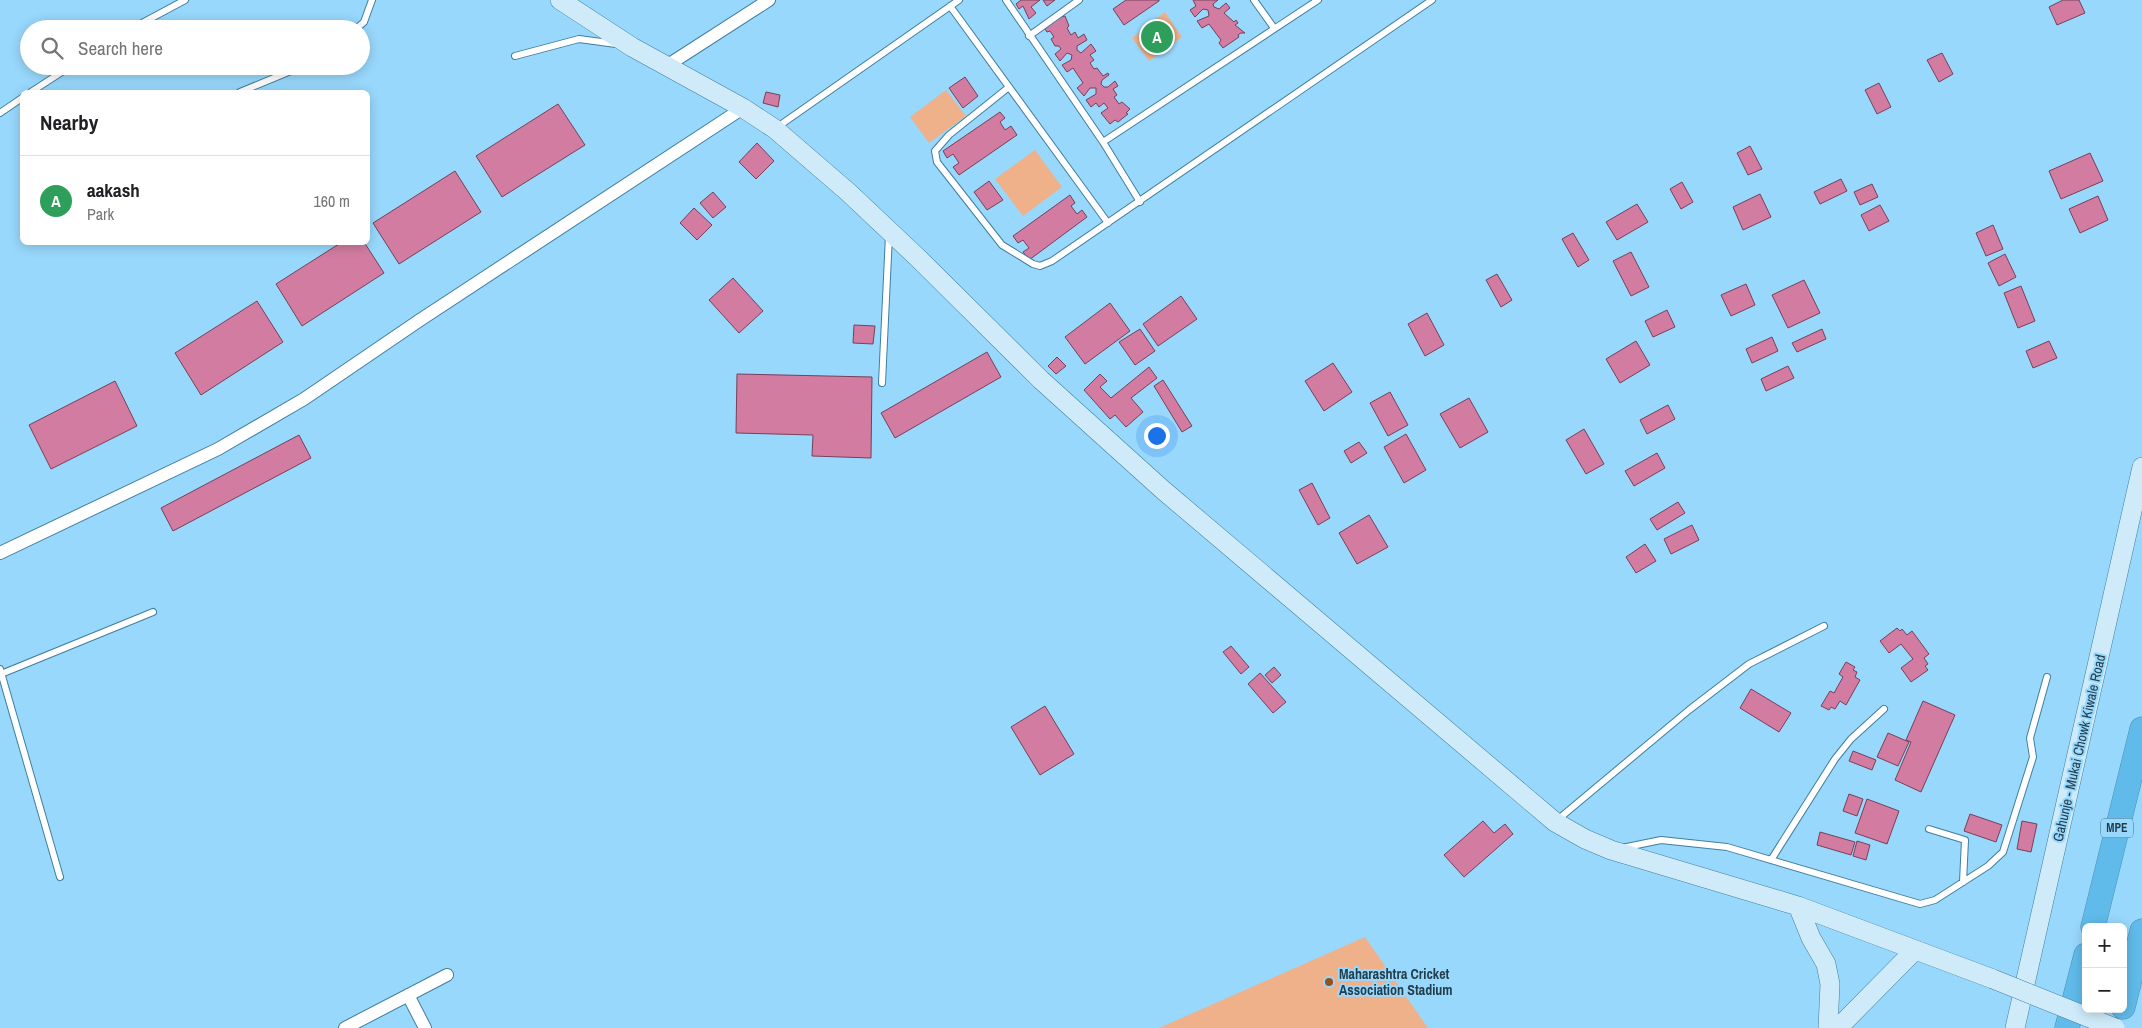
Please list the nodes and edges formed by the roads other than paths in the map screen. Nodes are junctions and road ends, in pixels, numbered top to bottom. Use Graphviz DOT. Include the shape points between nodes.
graph roads {
  1 [pos="185,0"];
  2 [pos="372,0"];
  3 [pos="560,0"];
  4 [pos="769,0"];
  5 [pos="959,0"];
  6 [pos="1006,0"];
  7 [pos="1079,0"];
  8 [pos="1254,0"];
  9 [pos="1318,0"];
  10 [pos="1432,0"];
  11 [pos="950,6"];
  12 [pos="148,20"];
  13 [pos="365,20"];
  14 [pos="1274,28"];
  15 [pos="1028,36"];
  16 [pos="632,47"];
  17 [pos="515,56"];
  18 [pos="668,65"];
  19 [pos="57,75"];
  20 [pos="281,75"];
  21 [pos="1009,87"];
  22 [pos="34,90"];
  23 [pos="245,90"];
  24 [pos="20,99"];
  25 [pos="743,108"];
  26 [pos="0,114"];
  27 [pos="774,129"];
  28 [pos="1103,142"];
  29 [pos="1140,202"];
  30 [pos="1108,223"];
  31 [pos="889,230"];
  32 [pos="882,383"];
  33 [pos="2142,467"];
  34 [pos="0,553"];
  35 [pos="153,612"];
  36 [pos="1824,626"];
  37 [pos="1,672"];
  38 [pos="2047,677"];
  39 [pos="1884,709"];
  40 [pos="2142,729"];
  41 [pos="1555,822"];
  42 [pos="1929,829"];
  43 [pos="1612,850"];
  44 [pos="1770,860"];
  45 [pos="60,877"];
  46 [pos="1963,882"];
  47 [pos="1798,906"];
  48 [pos="2094,923"];
  49 [pos="2142,931"];
  50 [pos="1914,951"];
  51 [pos="2083,968"];
  52 [pos="446,975"];
  53 [pos="2127,992"];
  54 [pos="408,995"];
  55 [pos="2122,1013"];
  56 [pos="345,1028"];
  57 [pos="425,1028"];
  58 [pos="1828,1028"];
  59 [pos="1838,1028"];
  60 [pos="2015,1028"];
  61 [pos="2068,1028"];
  62 [pos="2117,1028"];
  1 -- 12 [label="lane"];
  2 -- 13 [label="lane"];
  3 -- 16 [label="street"];
  4 -- 18 [label="street"];
  5 -- 11 [label="lane"];
  6 -- 15 [label="lane"];
  7 -- 15 [label="lane"];
  8 -- 14 [label="lane"];
  9 -- 14 [label="lane"];
  10 -- 29 [label="lane"];
  11 -- 21 [label="lane"];
  11 -- 27 [label="lane"];
  14 -- 28 [label="lane"];
  15 -- 28 [label="lane"];
  16 -- 17 [label="lane" via="579,39"];
  16 -- 18 [label="street"];
  18 -- 25 [label="street"];
  19 -- 22 [label="lane"];
  20 -- 23 [label="lane"];
  21 -- 30 [label="lane"];
  21 -- 30 [label="lane" via="950,134 935,151 937,162 1002,245 1033,264 1040,266 1052,262"];
  24 -- 26 [label="lane"];
  25 -- 27 [label="street"];
  25 -- 34 [label="street" via="304,400 218,449"];
  27 -- 31 [label="street"];
  28 -- 29 [label="lane"];
  29 -- 30 [label="lane"];
  31 -- 32 [label="lane"];
  31 -- 41 [label="street" via="1042,380 1163,490"];
  33 -- 60 [label="street, Gahunje - Mukai Chowk Kiwale Road"];
  35 -- 37 [label="lane"];
  36 -- 41 [label="lane" via="1749,664"];
  37 -- 45 [label="lane"];
  38 -- 46 [label="lane" via="2030,738 2033,757 2003,852"];
  39 -- 44 [label="lane" via="1835,759"];
  40 -- 48 [label="highway, MPE"];
  41 -- 43 [label="street"];
  42 -- 46 [label="lane" via="1965,840"];
  43 -- 44 [label="lane" via="1661,840 1728,847"];
  43 -- 47 [label="street"];
  44 -- 46 [label="lane" via="1920,904 1935,900"];
  47 -- 50 [label="street"];
  47 -- 58 [label="street" via="1826,964 1830,984"];
  49 -- 53 [label="highway"];
  50 -- 59 [label="street"];
  50 -- 62 [label="street, bridge"];
  51 -- 61 [label="highway"];
  52 -- 54 [label="street"];
  54 -- 56 [label="street"];
  54 -- 57 [label="street"];
  55 -- 62 [label="highway"];
}
